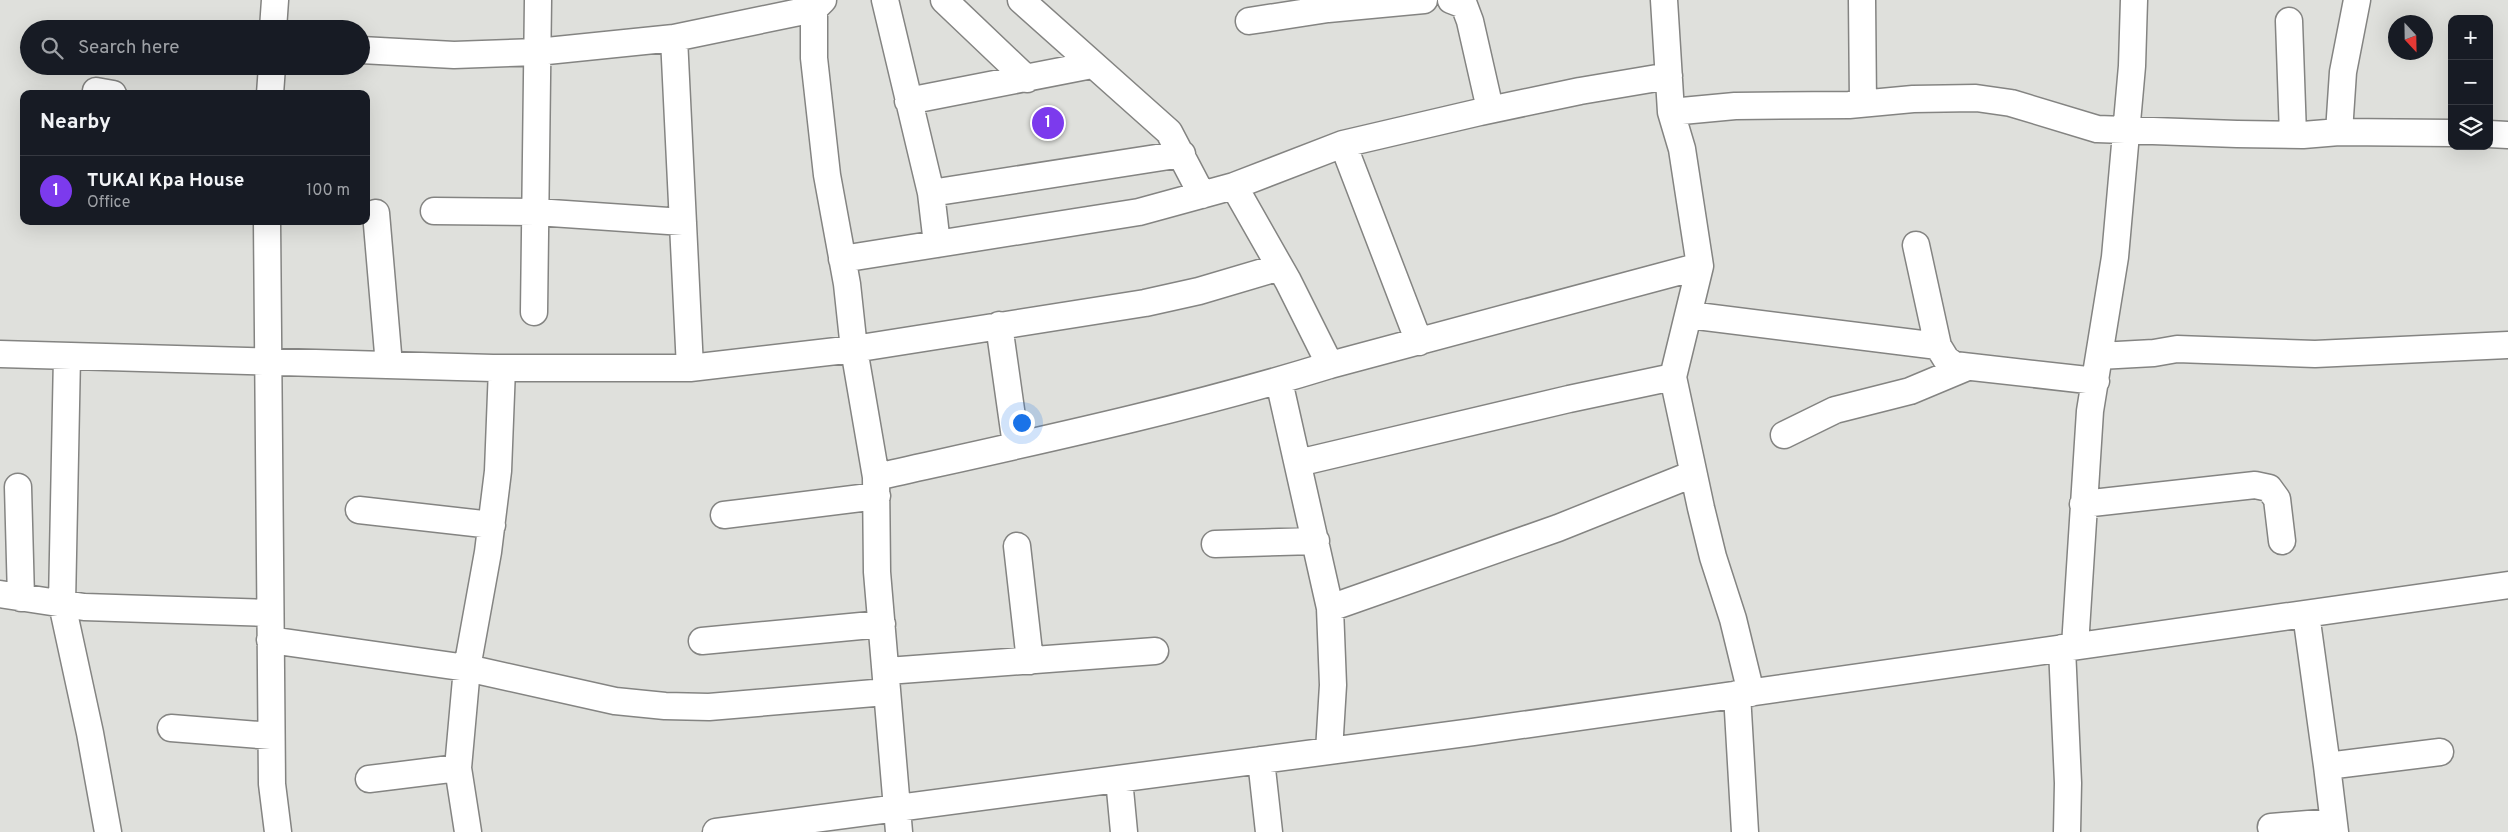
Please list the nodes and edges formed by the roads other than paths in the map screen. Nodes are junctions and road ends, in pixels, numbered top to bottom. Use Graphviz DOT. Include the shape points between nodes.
graph roads {
  1 [pos="275,0"];
  2 [pos="538,0"];
  3 [pos="885,0"];
  4 [pos="944,0"];
  5 [pos="1021,0"];
  6 [pos="1424,0"];
  7 [pos="1451,0"];
  8 [pos="1664,0"];
  9 [pos="1862,0"];
  10 [pos="2134,0"];
  11 [pos="2357,0"];
  12 [pos="819,4"];
  13 [pos="274,20"];
  14 [pos="1249,21"];
  15 [pos="2289,21"];
  16 [pos="674,38"];
  17 [pos="370,50"];
  18 [pos="537,52"];
  19 [pos="1092,65"];
  20 [pos="271,75"];
  21 [pos="1669,76"];
  22 [pos="1027,78"];
  23 [pos="270,90"];
  24 [pos="908,100"];
  25 [pos="1862,103"];
  26 [pos="1490,110"];
  27 [pos="1671,112"];
  28 [pos="2124,130"];
  29 [pos="2339,132"];
  30 [pos="2448,133"];
  31 [pos="2293,134"];
  32 [pos="2493,134"];
  33 [pos="2508,135"];
  34 [pos="1343,144"];
  35 [pos="1182,154"];
  36 [pos="1234,186"];
  37 [pos="931,193"];
  38 [pos="1202,195"];
  39 [pos="434,211"];
  40 [pos="536,212"];
  41 [pos="376,213"];
  42 [pos="684,222"];
  43 [pos="267,225"];
  44 [pos="937,244"];
  45 [pos="1916,244"];
  46 [pos="842,259"];
  47 [pos="1700,266"];
  48 [pos="1280,267"];
  49 [pos="534,312"];
  50 [pos="1689,315"];
  51 [pos="999,326"];
  52 [pos="1419,342"];
  53 [pos="2508,345"];
  54 [pos="1938,346"];
  55 [pos="854,349"];
  56 [pos="0,354"];
  57 [pos="67,356"];
  58 [pos="267,362"];
  59 [pos="1330,365"];
  60 [pos="389,366"];
  61 [pos="502,368"];
  62 [pos="690,368"];
  63 [pos="1965,368"];
  64 [pos="2098,369"];
  65 [pos="1673,377"];
  66 [pos="1279,381"];
  67 [pos="1784,435"];
  68 [pos="1016,445"];
  69 [pos="1298,463"];
  70 [pos="1693,474"];
  71 [pos="18,487"];
  72 [pos="877,487"];
  73 [pos="2083,504"];
  74 [pos="359,510"];
  75 [pos="724,515"];
  76 [pos="492,525"];
  77 [pos="1316,541"];
  78 [pos="2282,541"];
  79 [pos="1215,544"];
  80 [pos="1017,546"];
  81 [pos="2508,585"];
  82 [pos="10,596"];
  83 [pos="62,604"];
  84 [pos="1330,608"];
  85 [pos="269,613"];
  86 [pos="2306,614"];
  87 [pos="882,624"];
  88 [pos="270,640"];
  89 [pos="702,641"];
  90 [pos="2068,647"];
  91 [pos="1155,651"];
  92 [pos="1030,661"];
  93 [pos="467,668"];
  94 [pos="887,682"];
  95 [pos="1744,694"];
  96 [pos="171,728"];
  97 [pos="271,736"];
  98 [pos="1330,751"];
  99 [pos="2440,752"];
  100 [pos="1261,760"];
  101 [pos="2327,766"];
  102 [pos="458,768"];
  103 [pos="369,779"];
  104 [pos="1118,779"];
  105 [pos="898,820"];
  106 [pos="829,824"];
  107 [pos="2271,827"];
  108 [pos="2334,827"];
  109 [pos="724,831"];
  110 [pos="108,832"];
  111 [pos="278,832"];
  112 [pos="468,832"];
  113 [pos="1124,832"];
  114 [pos="1269,832"];
  115 [pos="1745,832"];
  116 [pos="2067,832"];
  1 -- 13 [label="street"];
  2 -- 18 [label="street"];
  3 -- 24 [label="street"];
  4 -- 22 [label="street"];
  5 -- 19 [label="street"];
  6 -- 14 [label="street" via="1328,9"];
  7 -- 26 [label="street" via="1464,5 1470,21"];
  8 -- 21 [label="street"];
  9 -- 25 [label="street"];
  10 -- 28 [label="street" via="2132,66"];
  11 -- 29 [label="street" via="2343,72"];
  12 -- 16 [label="street"];
  12 -- 46 [label="street" via="814,58 827,176"];
  15 -- 31 [label="street"];
  16 -- 18 [label="street"];
  16 -- 42 [label="street"];
  17 -- 18 [label="street" via="454,55"];
  18 -- 40 [label="street"];
  19 -- 22 [label="street"];
  19 -- 35 [label="street" via="1169,132"];
  20 -- 23 [label="street"];
  21 -- 26 [label="street"];
  21 -- 27 [label="street"];
  22 -- 24 [label="street"];
  24 -- 37 [label="street"];
  25 -- 27 [label="street" via="1735,106"];
  25 -- 28 [label="street" via="1976,98 2011,103 2097,129"];
  26 -- 34 [label="street"];
  27 -- 47 [label="street" via="1682,149"];
  28 -- 31 [label="street"];
  28 -- 64 [label="street" via="2115,257"];
  29 -- 30 [label="street"];
  29 -- 31 [label="street"];
  32 -- 33 [label="street"];
  34 -- 36 [label="street"];
  34 -- 52 [label="street"];
  35 -- 37 [label="street"];
  35 -- 38 [label="street"];
  36 -- 38 [label="street"];
  36 -- 48 [label="street"];
  37 -- 44 [label="street"];
  38 -- 44 [label="street" via="1139,212"];
  39 -- 40 [label="street"];
  40 -- 42 [label="street"];
  40 -- 49 [label="street"];
  41 -- 60 [label="street"];
  42 -- 62 [label="street"];
  43 -- 58 [label="street"];
  44 -- 46 [label="street"];
  45 -- 54 [label="street"];
  46 -- 55 [label="street"];
  47 -- 50 [label="street"];
  47 -- 52 [label="street"];
  48 -- 51 [label="street" via="1145,303"];
  48 -- 59 [label="street"];
  50 -- 54 [label="street"];
  50 -- 65 [label="street"];
  51 -- 55 [label="street"];
  51 -- 68 [label="street"];
  52 -- 59 [label="street"];
  53 -- 64 [label="street" via="2315,354 2176,349"];
  54 -- 63 [label="street" via="1946,359"];
  55 -- 62 [label="street"];
  55 -- 72 [label="street"];
  56 -- 57 [label="street"];
  57 -- 58 [label="street"];
  57 -- 83 [label="street"];
  58 -- 60 [label="street"];
  58 -- 85 [label="street"];
  59 -- 66 [label="street"];
  60 -- 61 [label="street"];
  61 -- 62 [label="street"];
  61 -- 76 [label="street" via="498,471"];
  63 -- 64 [label="street"];
  63 -- 67 [label="street" via="1910,391 1835,410"];
  64 -- 73 [label="street" via="2090,411"];
  65 -- 69 [label="street" via="1569,398"];
  65 -- 70 [label="street"];
  66 -- 68 [label="street"];
  66 -- 69 [label="street"];
  68 -- 72 [label="street"];
  69 -- 77 [label="street"];
  70 -- 84 [label="street" via="1558,528"];
  70 -- 95 [label="street" via="1713,557 1733,619"];
  71 -- 82 [label="street"];
  72 -- 75 [label="street"];
  72 -- 87 [label="street" via="877,572"];
  73 -- 78 [label="street" via="2255,485 2269,488 2277,499"];
  73 -- 90 [label="street"];
  74 -- 76 [label="street"];
  76 -- 93 [label="street"];
  77 -- 79 [label="street"];
  77 -- 84 [label="street"];
  80 -- 92 [label="street"];
  81 -- 86 [label="street"];
  82 -- 83 [label="street"];
  83 -- 85 [label="street"];
  83 -- 110 [label="street"];
  84 -- 98 [label="street" via="1333,685"];
  85 -- 88 [label="street"];
  86 -- 90 [label="street"];
  86 -- 101 [label="street"];
  87 -- 89 [label="street"];
  87 -- 94 [label="street"];
  88 -- 93 [label="street"];
  88 -- 97 [label="street"];
  90 -- 95 [label="street"];
  90 -- 116 [label="street"];
  91 -- 92 [label="street"];
  92 -- 94 [label="street"];
  93 -- 94 [label="street" via="615,701 665,706 709,707"];
  93 -- 102 [label="street"];
  94 -- 105 [label="street"];
  95 -- 98 [label="street"];
  95 -- 115 [label="street"];
  96 -- 97 [label="street"];
  97 -- 111 [label="street"];
  98 -- 100 [label="street"];
  99 -- 101 [label="street"];
  100 -- 104 [label="street"];
  100 -- 114 [label="street"];
  101 -- 108 [label="street"];
  102 -- 103 [label="street"];
  102 -- 112 [label="street"];
  104 -- 105 [label="street"];
  104 -- 113 [label="street"];
  105 -- 106 [label="street"];
  106 -- 109 [label="street"];
  107 -- 108 [label="street"];
}
